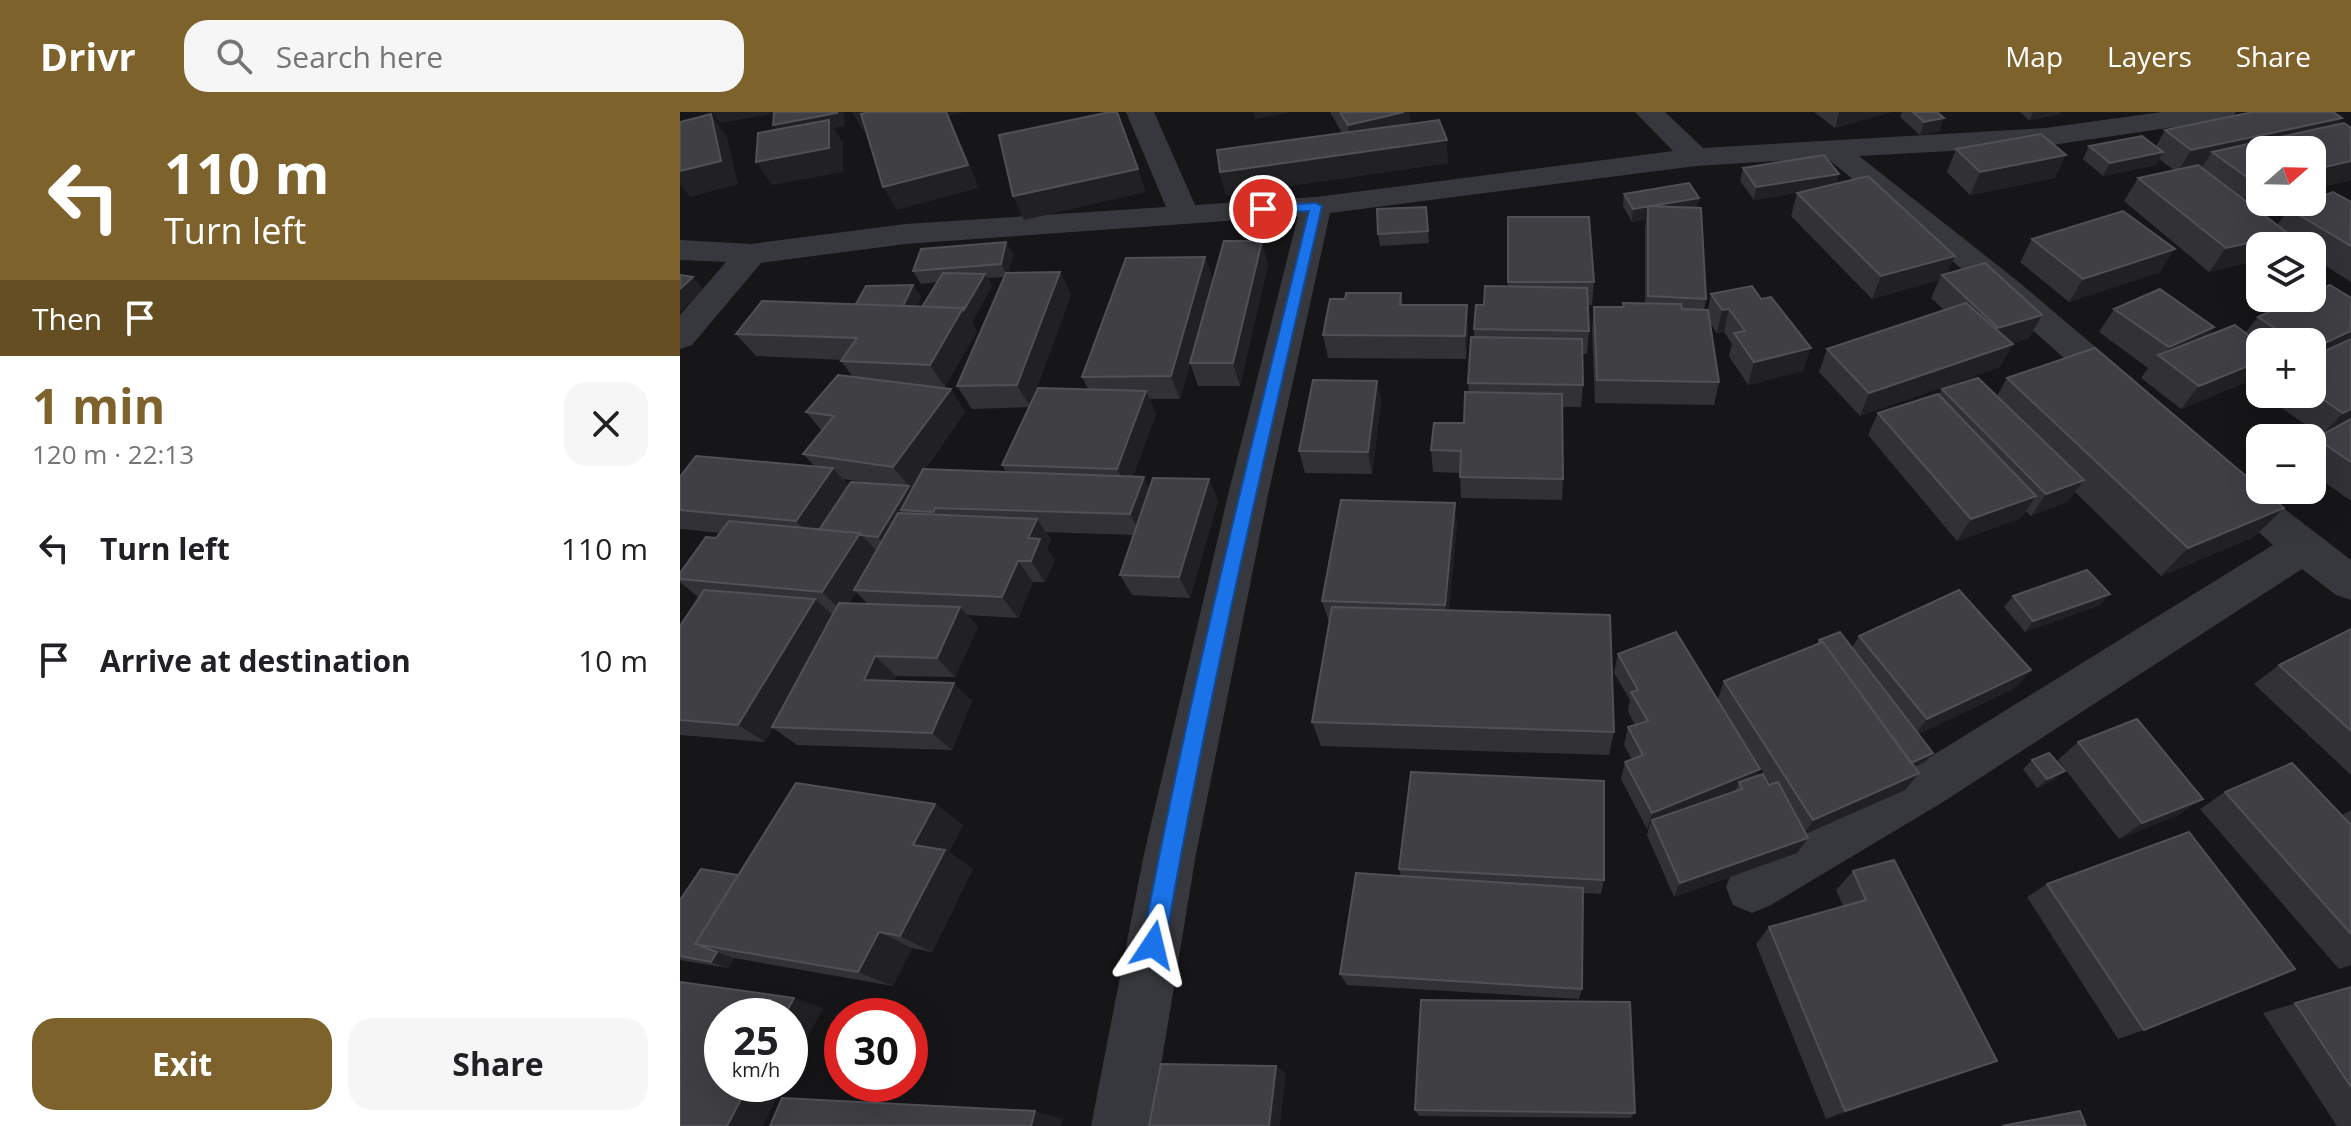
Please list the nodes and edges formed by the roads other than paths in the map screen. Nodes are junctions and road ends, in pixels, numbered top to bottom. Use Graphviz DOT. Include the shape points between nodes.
graph roads {
  1 [pos="1140,112"];
  2 [pos="1649,112"];
  3 [pos="2209,113"];
  4 [pos="1831,148"];
  5 [pos="1696,157"];
  6 [pos="1316,206"];
  7 [pos="1184,214"];
  8 [pos="680,250"];
  9 [pos="751,254"];
  10 [pos="680,337"];
  11 [pos="2147,411"];
  12 [pos="2207,464"];
  13 [pos="2303,547"];
  14 [pos="2351,583"];
  15 [pos="1752,887"];
  16 [pos="1121,1126"];
  1 -- 7 [label="street"];
  2 -- 5 [label="street"];
  3 -- 4 [label="street" via="2045,137"];
  4 -- 5 [label="street"];
  4 -- 11 [label="street"];
  5 -- 6 [label="street"];
  6 -- 7 [label="street"];
  6 -- 16 [label="street" via="1170,854"];
  7 -- 9 [label="street" via="905,234"];
  8 -- 9 [label="street"];
  9 -- 10 [label="street"];
  12 -- 13 [label="street"];
  13 -- 14 [label="street"];
  13 -- 15 [label="street" via="1926,786"];
}
